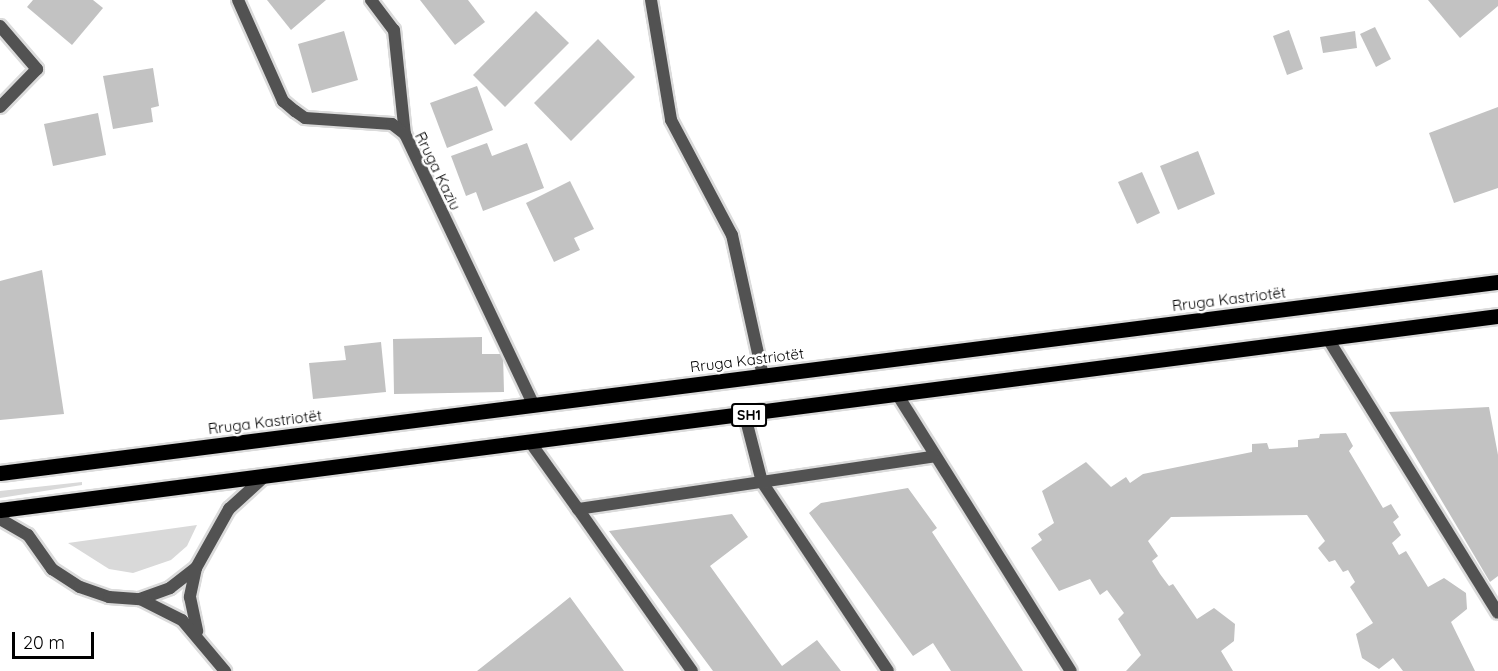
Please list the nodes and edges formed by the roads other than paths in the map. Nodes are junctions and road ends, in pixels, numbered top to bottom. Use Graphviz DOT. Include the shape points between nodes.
graph roads {
  1 [pos="238,0"];
  2 [pos="371,0"];
  3 [pos="651,0"];
  4 [pos="0,26"];
  5 [pos="0,107"];
  6 [pos="405,134"];
  7 [pos="1498,282"];
  8 [pos="1498,316"];
  9 [pos="1328,339"];
  10 [pos="763,376"];
  11 [pos="897,394"];
  12 [pos="534,406"];
  13 [pos="745,416"];
  14 [pos="530,442"];
  15 [pos="932,457"];
  16 [pos="273,471"];
  17 [pos="0,473"];
  18 [pos="762,482"];
  19 [pos="578,509"];
  20 [pos="0,510"];
  21 [pos="0,519"];
  22 [pos="196,568"];
  23 [pos="140,599"];
  24 [pos="1498,613"];
  25 [pos="201,640"];
  26 [pos="225,671"];
  27 [pos="692,671"];
  28 [pos="888,671"];
  29 [pos="1071,671"];
  1 -- 6 [label="street, Rruga Kaziu" via="283,101 295,111 305,118 392,124"];
  2 -- 6 [label="street" via="394,30"];
  3 -- 10 [label="street" via="671,120 732,235"];
  4 -- 5 [label="street" via="37,69"];
  6 -- 12 [label="street, Rruga Kaziu"];
  7 -- 10 [label="main road, Rruga Kastriotët"];
  8 -- 9 [label="main road, SH1"];
  9 -- 11 [label="main road, SH1"];
  9 -- 24 [label="street"];
  10 -- 12 [label="main road, Rruga Kastriotët"];
  11 -- 13 [label="main road, SH1"];
  11 -- 15 [label="street"];
  12 -- 17 [label="main road, Rruga Kastriotët"];
  13 -- 14 [label="main road, SH1"];
  13 -- 18 [label="street"];
  14 -- 16 [label="main road, SH1"];
  14 -- 19 [label="street"];
  15 -- 18 [label="street"];
  15 -- 29 [label="street"];
  16 -- 20 [label="main road, SH1"];
  16 -- 22 [label="street" via="246,488"];
  18 -- 19 [label="street"];
  18 -- 28 [label="street"];
  19 -- 27 [label="street"];
  21 -- 23 [label="street" via="28,535 52,569 80,587 109,597"];
  22 -- 23 [label="street" via="170,588"];
  22 -- 25 [label="street" via="191,619"];
  23 -- 25 [label="street" via="182,620"];
  25 -- 26 [label="street"];
}
